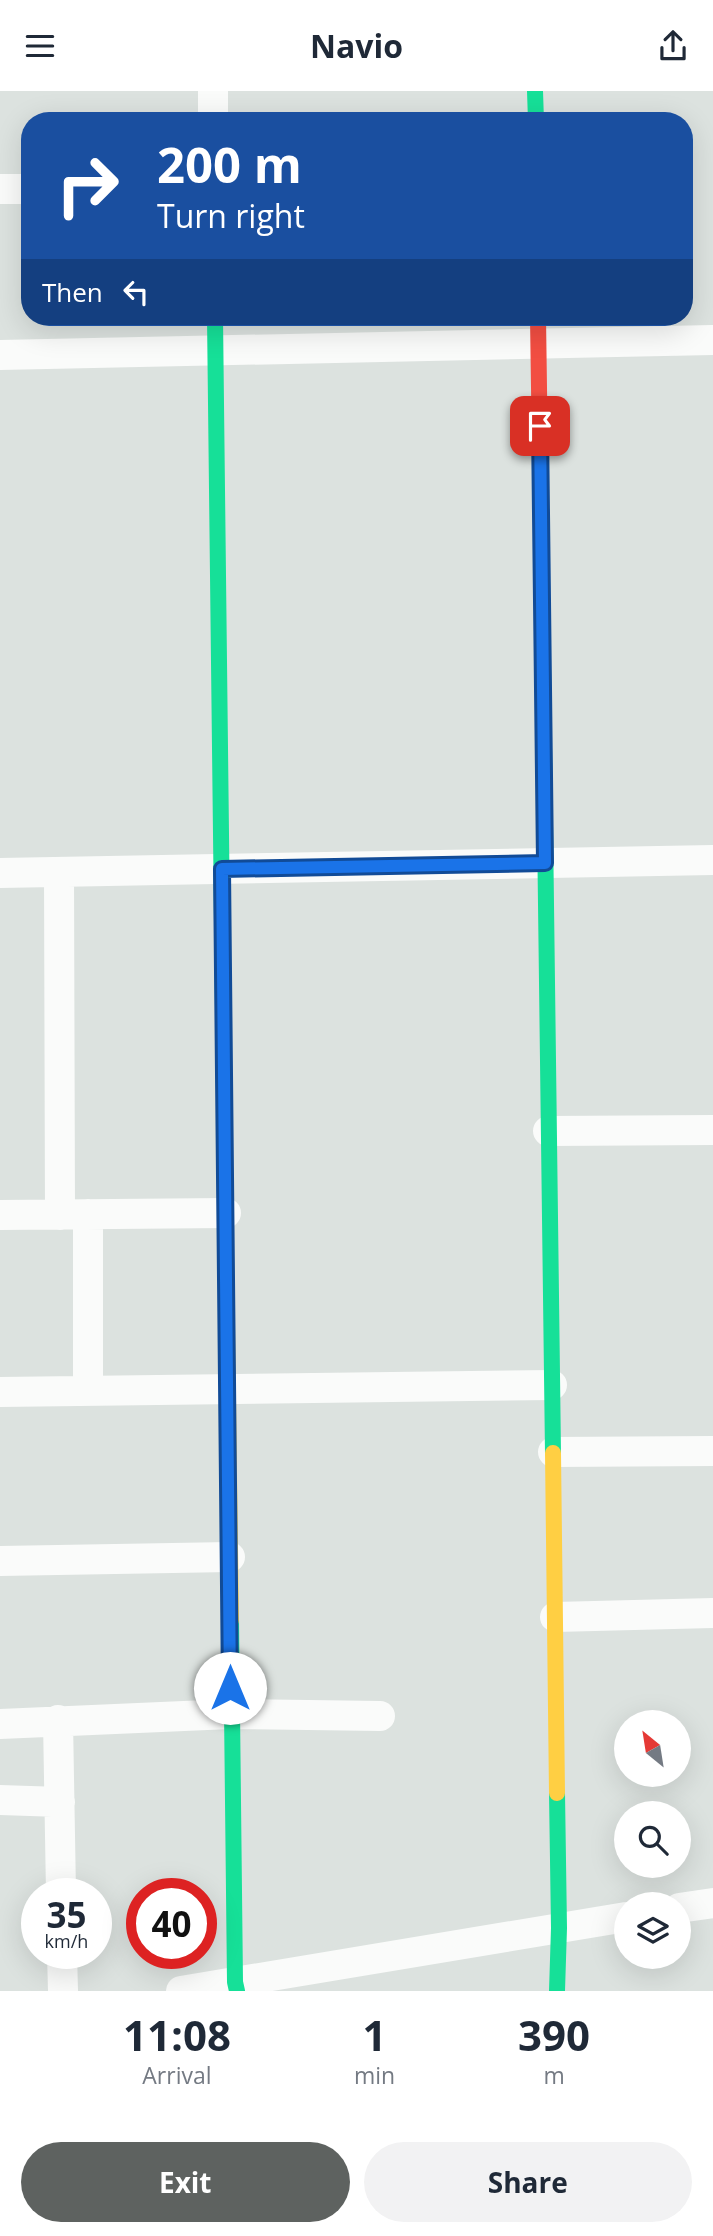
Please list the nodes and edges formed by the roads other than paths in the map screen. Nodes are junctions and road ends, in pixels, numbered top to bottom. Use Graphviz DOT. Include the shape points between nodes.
graph roads {
  1 [pos="213,91"];
  2 [pos="535,91"];
  3 [pos="213,112"];
  4 [pos="536,112"];
  5 [pos="0,189"];
  6 [pos="21,189"];
  7 [pos="215,326"];
  8 [pos="538,330"];
  9 [pos="713,340"];
  10 [pos="216,351"];
  11 [pos="0,355"];
  12 [pos="713,860"];
  13 [pos="545,863"];
  14 [pos="222,869"];
  15 [pos="59,872"];
  16 [pos="0,873"];
  17 [pos="713,1130"];
  18 [pos="548,1131"];
  19 [pos="226,1213"];
  20 [pos="74,1214"];
  21 [pos="0,1215"];
  22 [pos="552,1385"];
  23 [pos="228,1389"];
  24 [pos="88,1391"];
  25 [pos="0,1392"];
  26 [pos="713,1451"];
  27 [pos="553,1452"];
  28 [pos="230,1557"];
  29 [pos="0,1561"];
  30 [pos="713,1613"];
  31 [pos="555,1617"];
  32 [pos="230,1714"];
  33 [pos="380,1716"];
  34 [pos="58,1720"];
  35 [pos="0,1724"];
  36 [pos="0,1800"];
  37 [pos="60,1802"];
  38 [pos="61,1878"];
  39 [pos="713,1902"];
  40 [pos="691,1906"];
  41 [pos="614,1919"];
  42 [pos="559,1928"];
  43 [pos="62,1969"];
  44 [pos="236,1987"];
  45 [pos="63,1991"];
  46 [pos="181,1991"];
  47 [pos="557,1991"];
  1 -- 3 [label="street"];
  2 -- 4 [label="street"];
  5 -- 6 [label="street"];
  7 -- 10 [label="street"];
  8 -- 9 [label="street"];
  8 -- 10 [label="street"];
  8 -- 13 [label="street"];
  10 -- 11 [label="street"];
  10 -- 14 [label="street"];
  12 -- 13 [label="street"];
  13 -- 14 [label="street"];
  13 -- 18 [label="street"];
  14 -- 15 [label="street"];
  14 -- 19 [label="street"];
  15 -- 16 [label="street"];
  15 -- 20 [label="street"];
  17 -- 18 [label="street"];
  18 -- 22 [label="street"];
  19 -- 20 [label="street"];
  19 -- 23 [label="street"];
  20 -- 21 [label="street"];
  20 -- 24 [label="street"];
  22 -- 23 [label="street"];
  22 -- 27 [label="street"];
  23 -- 24 [label="street"];
  23 -- 28 [label="street"];
  24 -- 25 [label="street"];
  26 -- 27 [label="street"];
  27 -- 31 [label="street"];
  28 -- 29 [label="street"];
  28 -- 32 [label="street"];
  30 -- 31 [label="street"];
  31 -- 42 [label="street"];
  32 -- 33 [label="street"];
  32 -- 34 [label="street"];
  32 -- 44 [label="street"];
  34 -- 35 [label="street"];
  34 -- 37 [label="street"];
  36 -- 37 [label="street"];
  37 -- 38 [label="street"];
  39 -- 40 [label="street"];
  41 -- 42 [label="street"];
  42 -- 44 [label="street"];
  42 -- 47 [label="street"];
  43 -- 45 [label="street"];
  44 -- 46 [label="street"];
}
